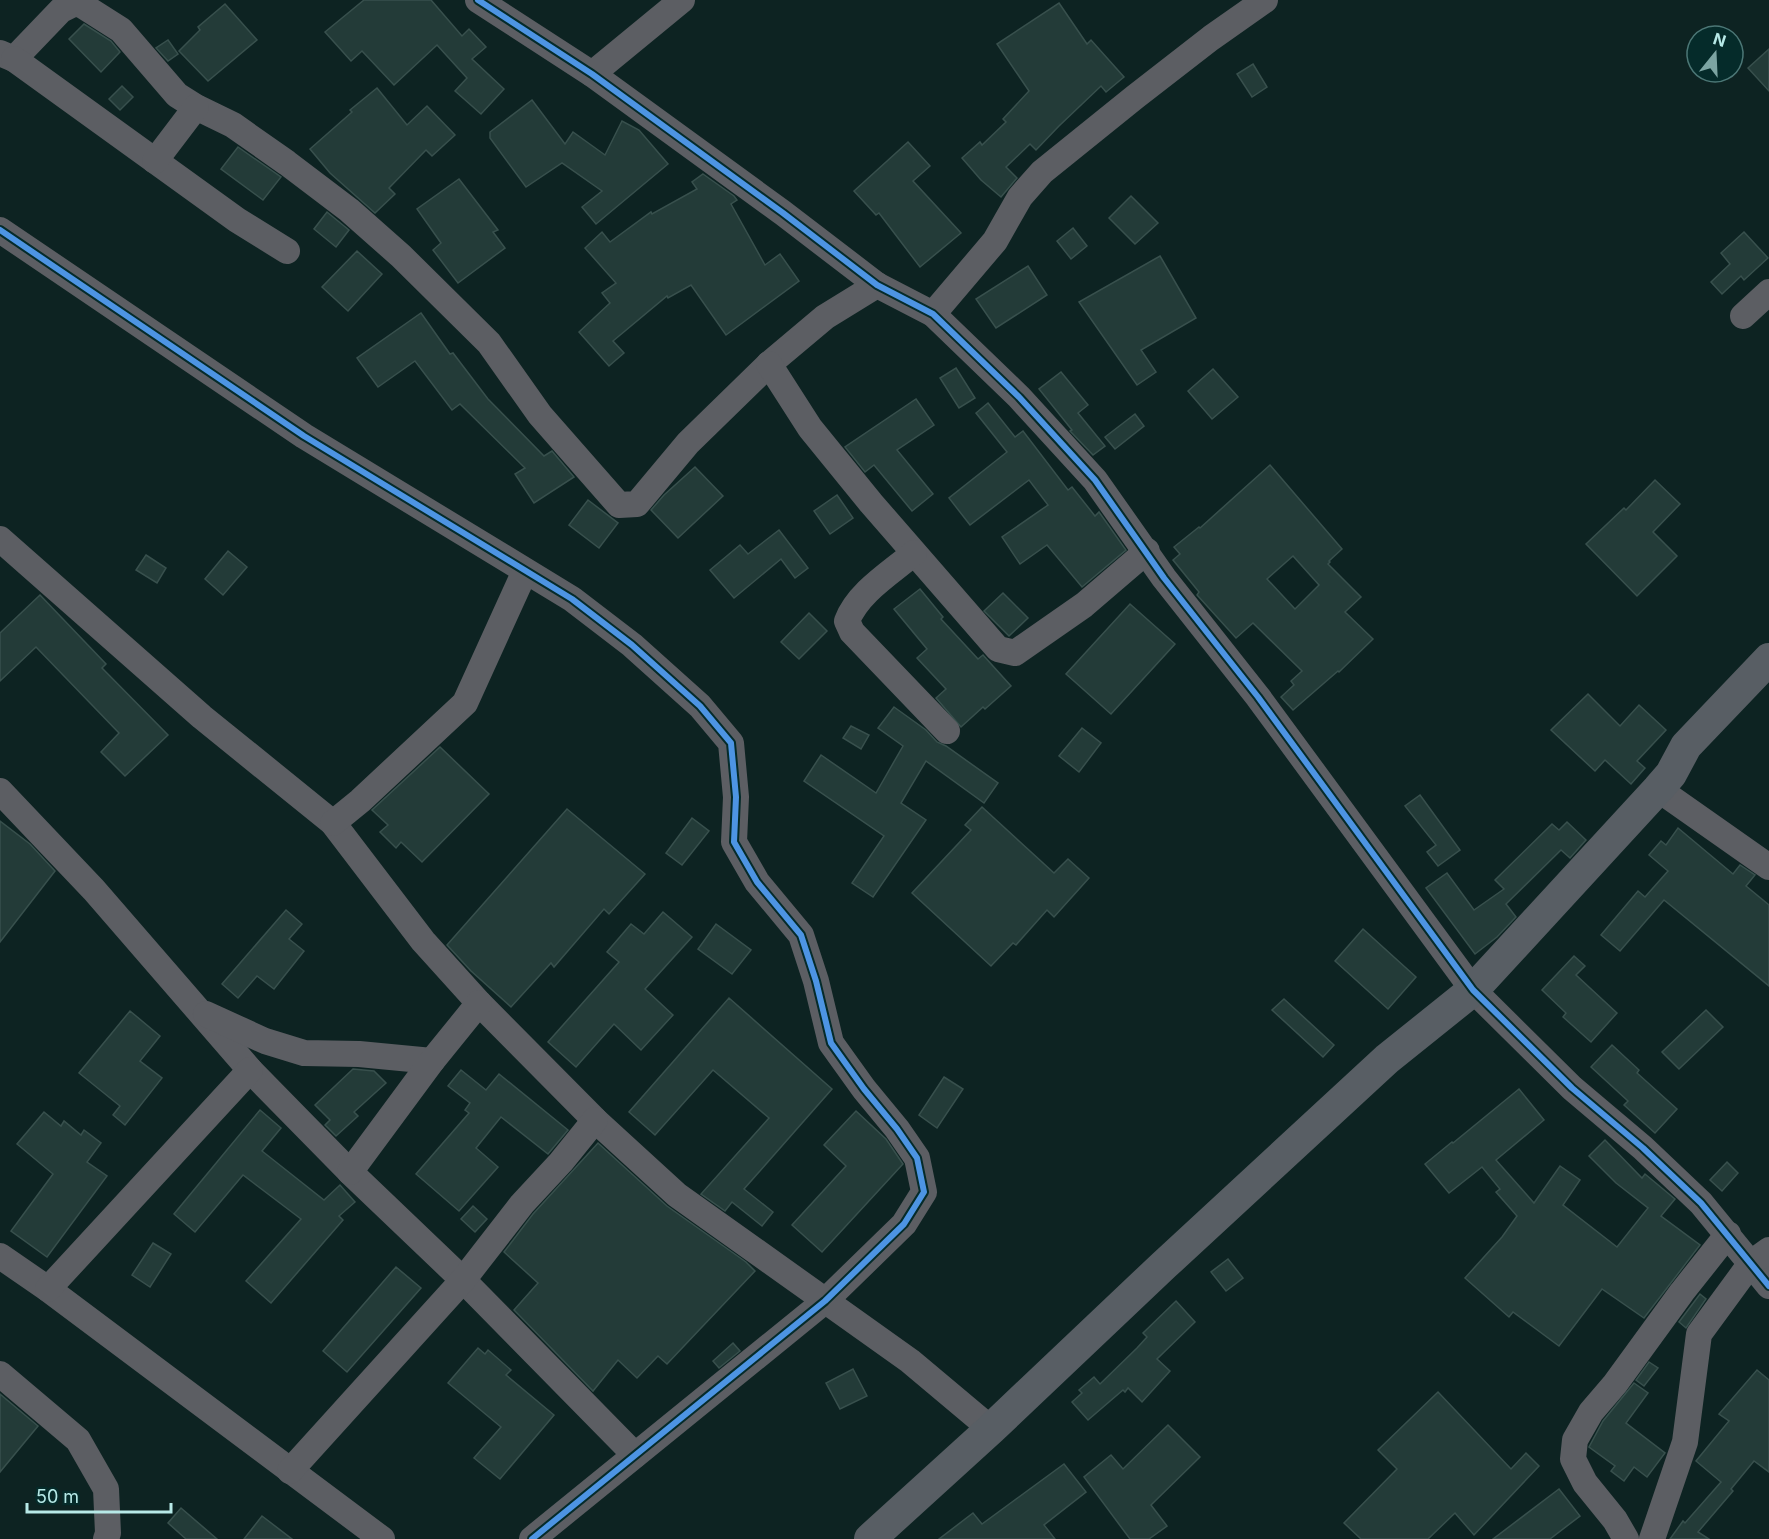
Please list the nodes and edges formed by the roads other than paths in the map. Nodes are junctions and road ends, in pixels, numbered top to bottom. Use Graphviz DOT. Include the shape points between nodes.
graph roads {
  1 [pos="682,0"];
  2 [pos="1265,0"];
  3 [pos="483,1"];
  4 [pos="7,56"];
  5 [pos="592,74"];
  6 [pos="196,107"];
  7 [pos="155,161"];
  8 [pos="0,230"];
  9 [pos="287,251"];
  10 [pos="877,285"];
  11 [pos="1769,292"];
  12 [pos="933,314"];
  13 [pos="1743,316"];
  14 [pos="769,364"];
  15 [pos="0,538"];
  16 [pos="1147,551"];
  17 [pos="915,553"];
  18 [pos="525,571"];
  19 [pos="1769,659"];
  20 [pos="1769,680"];
  21 [pos="947,731"];
  22 [pos="1664,782"];
  23 [pos="0,791"];
  24 [pos="333,823"];
  25 [pos="1769,867"];
  26 [pos="1473,990"];
  27 [pos="479,1003"];
  28 [pos="195,1009"];
  29 [pos="432,1061"];
  30 [pos="250,1070"];
  31 [pos="595,1120"];
  32 [pos="350,1172"];
  33 [pos="1728,1234"];
  34 [pos="0,1256"];
  35 [pos="1760,1256"];
  36 [pos="463,1280"];
  37 [pos="1769,1286"];
  38 [pos="48,1289"];
  39 [pos="825,1301"];
  40 [pos="0,1374"];
  41 [pos="991,1429"];
  42 [pos="636,1455"];
  43 [pos="290,1471"];
  44 [pos="106,1539"];
  45 [pos="382,1539"];
  46 [pos="532,1539"];
  47 [pos="870,1539"];
  48 [pos="1626,1539"];
  49 [pos="1653,1539"];
  1 -- 5 [label="street"];
  2 -- 12 [label="street" via="1143,90 1042,172 1020,197 995,241"];
  3 -- 5 [label="street"];
  4 -- 6 [label="street" via="61,9 77,2 121,30 177,95"];
  4 -- 7 [label="street"];
  5 -- 10 [label="street"];
  6 -- 7 [label="street"];
  6 -- 14 [label="street" via="233,125 287,163 401,256 489,343 540,415 619,505 636,504 687,442"];
  7 -- 9 [label="street"];
  8 -- 18 [label="street" via="304,436"];
  10 -- 12 [label="street"];
  10 -- 14 [label="street" via="825,317"];
  11 -- 13 [label="street"];
  12 -- 16 [label="street" via="1019,397 1095,480"];
  14 -- 17 [label="street" via="810,428"];
  15 -- 24 [label="street" via="202,717"];
  16 -- 17 [label="street" via="1084,605 1015,653 998,649"];
  16 -- 26 [label="street"];
  17 -- 21 [label="street" via="851,609 847,621 852,632"];
  18 -- 24 [label="street" via="465,703"];
  18 -- 39 [label="street" via="572,599 632,645 700,706 731,743 736,796 734,842 757,882 801,935 831,1043 917,1158 924,1192 904,1224"];
  19 -- 22 [label="main road" via="1686,746"];
  20 -- 22 [label="main road" via="1696,757"];
  22 -- 25 [label="street"];
  22 -- 26 [label="main road"];
  23 -- 28 [label="street" via="94,890"];
  24 -- 27 [label="street" via="423,941"];
  26 -- 33 [label="street" via="1572,1088 1701,1203"];
  26 -- 41 [label="main road" via="1387,1059"];
  27 -- 29 [label="street"];
  27 -- 31 [label="street"];
  28 -- 29 [label="street" via="294,1051"];
  28 -- 30 [label="street"];
  29 -- 32 [label="street"];
  30 -- 32 [label="street"];
  30 -- 38 [label="street"];
  31 -- 36 [label="street"];
  31 -- 39 [label="street" via="677,1195"];
  32 -- 36 [label="street"];
  33 -- 35 [label="street"];
  33 -- 48 [label="street" via="1591,1412 1575,1440 1574,1459 1584,1483"];
  34 -- 38 [label="street"];
  35 -- 37 [label="street"];
  35 -- 49 [label="street" via="1700,1334 1684,1442"];
  36 -- 42 [label="street"];
  36 -- 43 [label="street"];
  38 -- 43 [label="street"];
  39 -- 41 [label="street" via="910,1361"];
  39 -- 42 [label="street"];
  40 -- 44 [label="street" via="78,1440 106,1489"];
  41 -- 47 [label="main road"];
  42 -- 46 [label="street"];
  43 -- 45 [label="street"];
}
